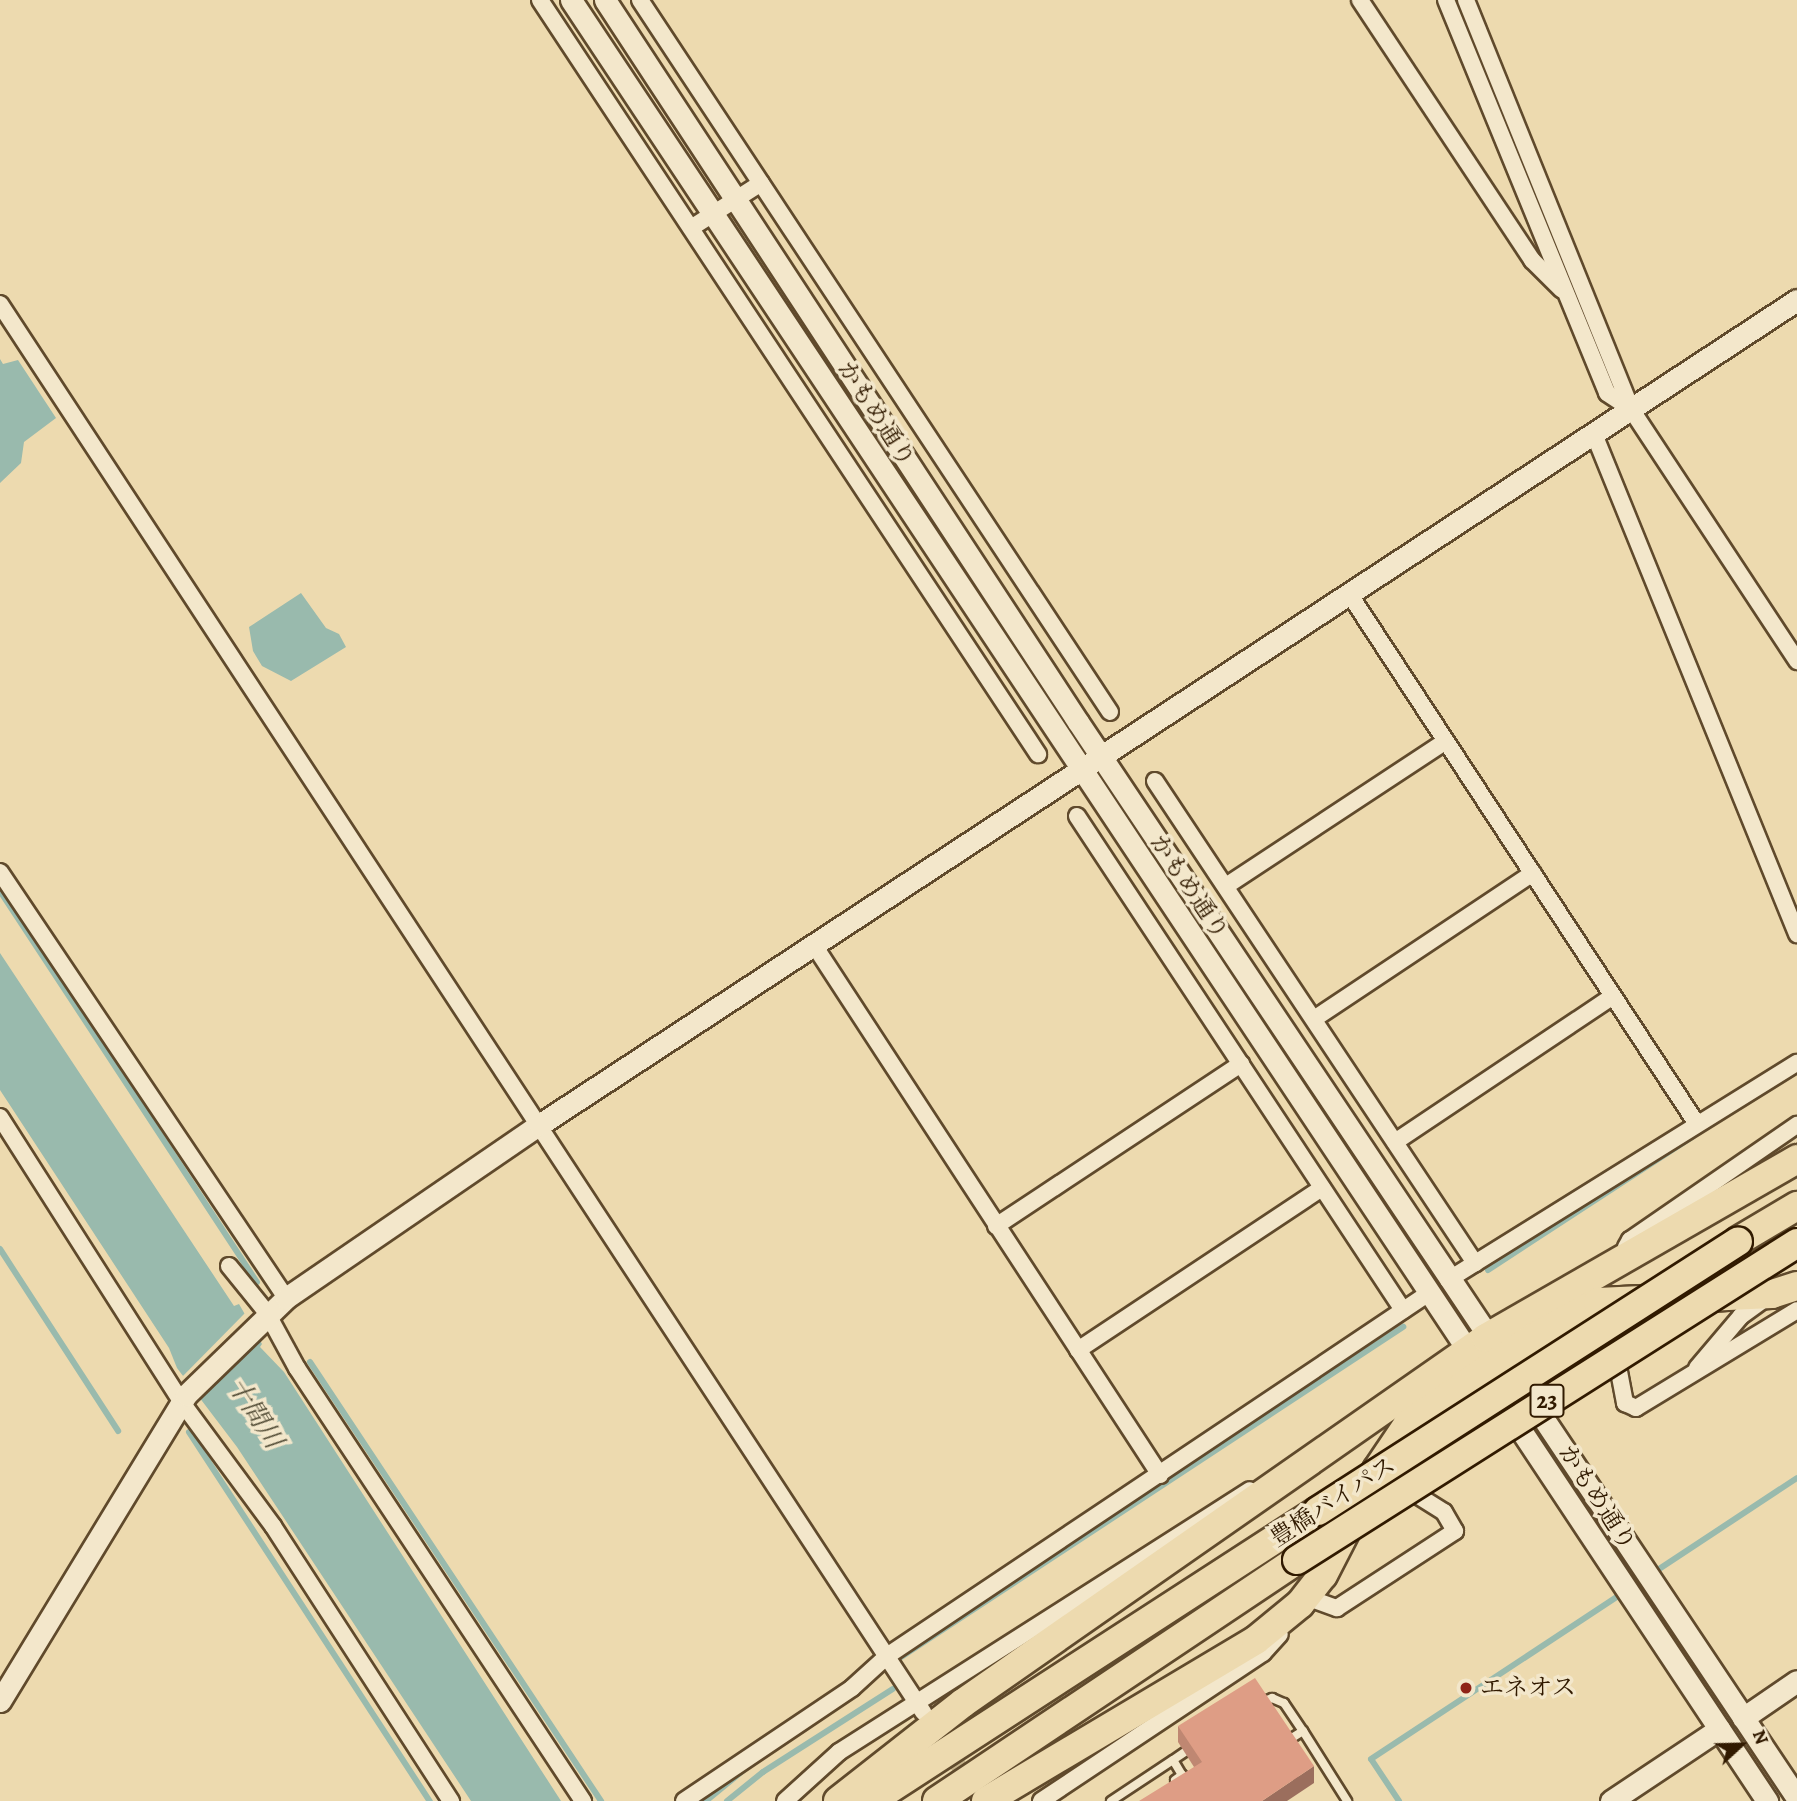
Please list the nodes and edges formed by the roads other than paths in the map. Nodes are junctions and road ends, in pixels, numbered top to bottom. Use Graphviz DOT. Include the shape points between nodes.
graph roads {
  1 [pos="540,0"];
  2 [pos="571,0"];
  3 [pos="605,0"];
  4 [pos="640,0"];
  5 [pos="1360,0"];
  6 [pos="1446,0"];
  7 [pos="1466,0"];
  8 [pos="761,183"];
  9 [pos="734,200"];
  10 [pos="713,214"];
  11 [pos="691,228"];
  12 [pos="1569,297"];
  13 [pos="1797,300"];
  14 [pos="0,304"];
  15 [pos="1631,410"];
  16 [pos="1594,434"];
  17 [pos="1350,595"];
  18 [pos="1797,661"];
  19 [pos="1110,712"];
  20 [pos="1446,741"];
  21 [pos="1038,754"];
  22 [pos="1105,757"];
  23 [pos="1082,772"];
  24 [pos="1155,781"];
  25 [pos="1077,816"];
  26 [pos="0,872"];
  27 [pos="1532,873"];
  28 [pos="1226,886"];
  29 [pos="1797,934"];
  30 [pos="814,945"];
  31 [pos="1272,957"];
  32 [pos="1247,973"];
  33 [pos="1224,986"];
  34 [pos="1613,996"];
  35 [pos="1199,1002"];
  36 [pos="1314,1019"];
  37 [pos="1797,1063"];
  38 [pos="1241,1064"];
  39 [pos="0,1116"];
  40 [pos="1697,1124"];
  41 [pos="539,1125"];
  42 [pos="1797,1125"];
  43 [pos="1395,1142"];
  44 [pos="1797,1159"];
  45 [pos="1322,1188"];
  46 [pos="1797,1206"];
  47 [pos="996,1226"];
  48 [pos="1797,1243"];
  49 [pos="1619,1259"];
  50 [pos="1475,1263"];
  51 [pos="229,1266"];
  52 [pos="1448,1280"];
  53 [pos="1784,1290"];
  54 [pos="1429,1293"];
  55 [pos="285,1298"];
  56 [pos="1598,1302"];
  57 [pos="1403,1310"];
  58 [pos="1797,1310"];
  59 [pos="263,1316"];
  60 [pos="1078,1350"];
  61 [pos="1484,1355"];
  62 [pos="1688,1378"];
  63 [pos="184,1399"];
  64 [pos="1377,1470"];
  65 [pos="1160,1475"];
  66 [pos="1277,1485"];
  67 [pos="1298,1605"];
  68 [pos="887,1656"];
  69 [pos="1797,1681"];
  70 [pos="0,1701"];
  71 [pos="1261,1702"];
  72 [pos="921,1707"];
  73 [pos="1743,1718"];
  74 [pos="1719,1729"];
  75 [pos="1303,1731"];
  76 [pos="1287,1741"];
  77 [pos="1185,1752"];
  78 [pos="1173,1760"];
  79 [pos="1163,1788"];
  80 [pos="1797,1798"];
  81 [pos="451,1801"];
  82 [pos="583,1801"];
  83 [pos="684,1801"];
  84 [pos="785,1801"];
  85 [pos="838,1801"];
  86 [pos="871,1801"];
  87 [pos="937,1801"];
  88 [pos="986,1801"];
  89 [pos="1041,1801"];
  90 [pos="1111,1801"];
  91 [pos="1347,1801"];
  92 [pos="1611,1801"];
  93 [pos="1767,1801"];
  1 -- 11 [label="street"];
  2 -- 10 [label="street, かもめ通り"];
  3 -- 9 [label="street, かもめ通り"];
  4 -- 8 [label="street"];
  5 -- 12 [label="street" via="1532,260"];
  6 -- 12 [label="street"];
  7 -- 15 [label="street"];
  8 -- 9 [label="street"];
  8 -- 19 [label="street"];
  9 -- 10 [label="street"];
  9 -- 22 [label="street, かもめ通り"];
  10 -- 11 [label="street"];
  10 -- 23 [label="street, かもめ通り"];
  11 -- 21 [label="street"];
  12 -- 15 [label="street" via="1607,393"];
  13 -- 15 [label="street"];
  14 -- 41 [label="street"];
  15 -- 16 [label="street"];
  15 -- 18 [label="street"];
  16 -- 17 [label="street"];
  16 -- 29 [label="street"];
  17 -- 20 [label="street"];
  17 -- 22 [label="street"];
  20 -- 27 [label="street"];
  20 -- 28 [label="street"];
  22 -- 23 [label="street"];
  22 -- 32 [label="street, かもめ通り"];
  23 -- 30 [label="street"];
  23 -- 33 [label="street, かもめ通り"];
  24 -- 28 [label="street"];
  25 -- 35 [label="street"];
  26 -- 55 [label="street"];
  27 -- 34 [label="street"];
  27 -- 36 [label="street"];
  28 -- 31 [label="street"];
  30 -- 41 [label="street"];
  30 -- 47 [label="street"];
  31 -- 32 [label="street"];
  31 -- 36 [label="street"];
  32 -- 52 [label="street, かもめ通り"];
  33 -- 35 [label="street"];
  33 -- 54 [label="street, かもめ通り"];
  34 -- 40 [label="street"];
  34 -- 43 [label="street"];
  35 -- 38 [label="street"];
  36 -- 43 [label="street"];
  37 -- 40 [label="street"];
  38 -- 45 [label="street"];
  38 -- 47 [label="street"];
  39 -- 63 [label="street"];
  40 -- 50 [label="street"];
  41 -- 55 [label="street"];
  41 -- 68 [label="street"];
  42 -- 49 [label="street" via="1630,1240"];
  43 -- 50 [label="street"];
  44 -- 49 [label="highway, 23"];
  45 -- 57 [label="street"];
  45 -- 60 [label="street"];
  46 -- 86 [label="highway, 豊橋バイパス / 23, bridge"];
  47 -- 60 [label="street"];
  48 -- 87 [label="highway, 豊橋バイパス / 23, bridge" via="1297,1560"];
  49 -- 61 [label="highway, 23"];
  50 -- 52 [label="street"];
  51 -- 59 [label="street"];
  52 -- 61 [label="street, かもめ通り"];
  53 -- 56 [label="highway, 23"];
  53 -- 62 [label="street" via="1741,1316"];
  54 -- 57 [label="street"];
  54 -- 61 [label="street, かもめ通り"];
  55 -- 59 [label="street"];
  56 -- 61 [label="highway, 23"];
  56 -- 62 [label="street" via="1608,1314 1629,1407 1648,1404"];
  57 -- 65 [label="street"];
  58 -- 62 [label="street"];
  59 -- 63 [label="street"];
  59 -- 82 [label="street"];
  60 -- 65 [label="street"];
  61 -- 64 [label="highway, 23" via="1408,1424"];
  61 -- 66 [label="highway, 23"];
  61 -- 73 [label="street, かもめ通り"];
  61 -- 74 [label="street, かもめ通り"];
  63 -- 70 [label="street"];
  63 -- 81 [label="street" via="273,1526"];
  64 -- 67 [label="highway" via="1324,1575"];
  64 -- 67 [label="street" via="1444,1512 1455,1531 1337,1608"];
  65 -- 68 [label="street"];
  66 -- 72 [label="street" via="1230,1500"];
  66 -- 85 [label="highway, 23" via="963,1703"];
  67 -- 88 [label="highway" via="1256,1640"];
  67 -- 89 [label="street" via="1263,1653"];
  68 -- 72 [label="street"];
  68 -- 83 [label="street" via="852,1688"];
  69 -- 73 [label="street"];
  71 -- 75 [label="lane" via="1272,1698 1284,1703"];
  72 -- 84 [label="street" via="839,1752"];
  73 -- 80 [label="street, かもめ通り"];
  74 -- 92 [label="street"];
  74 -- 93 [label="street, かもめ通り"];
  75 -- 76 [label="lane"];
  75 -- 91 [label="lane" via="1316,1760"];
  77 -- 78 [label="lane"];
  78 -- 79 [label="lane" via="1182,1775"];
  78 -- 90 [label="lane"];
}
